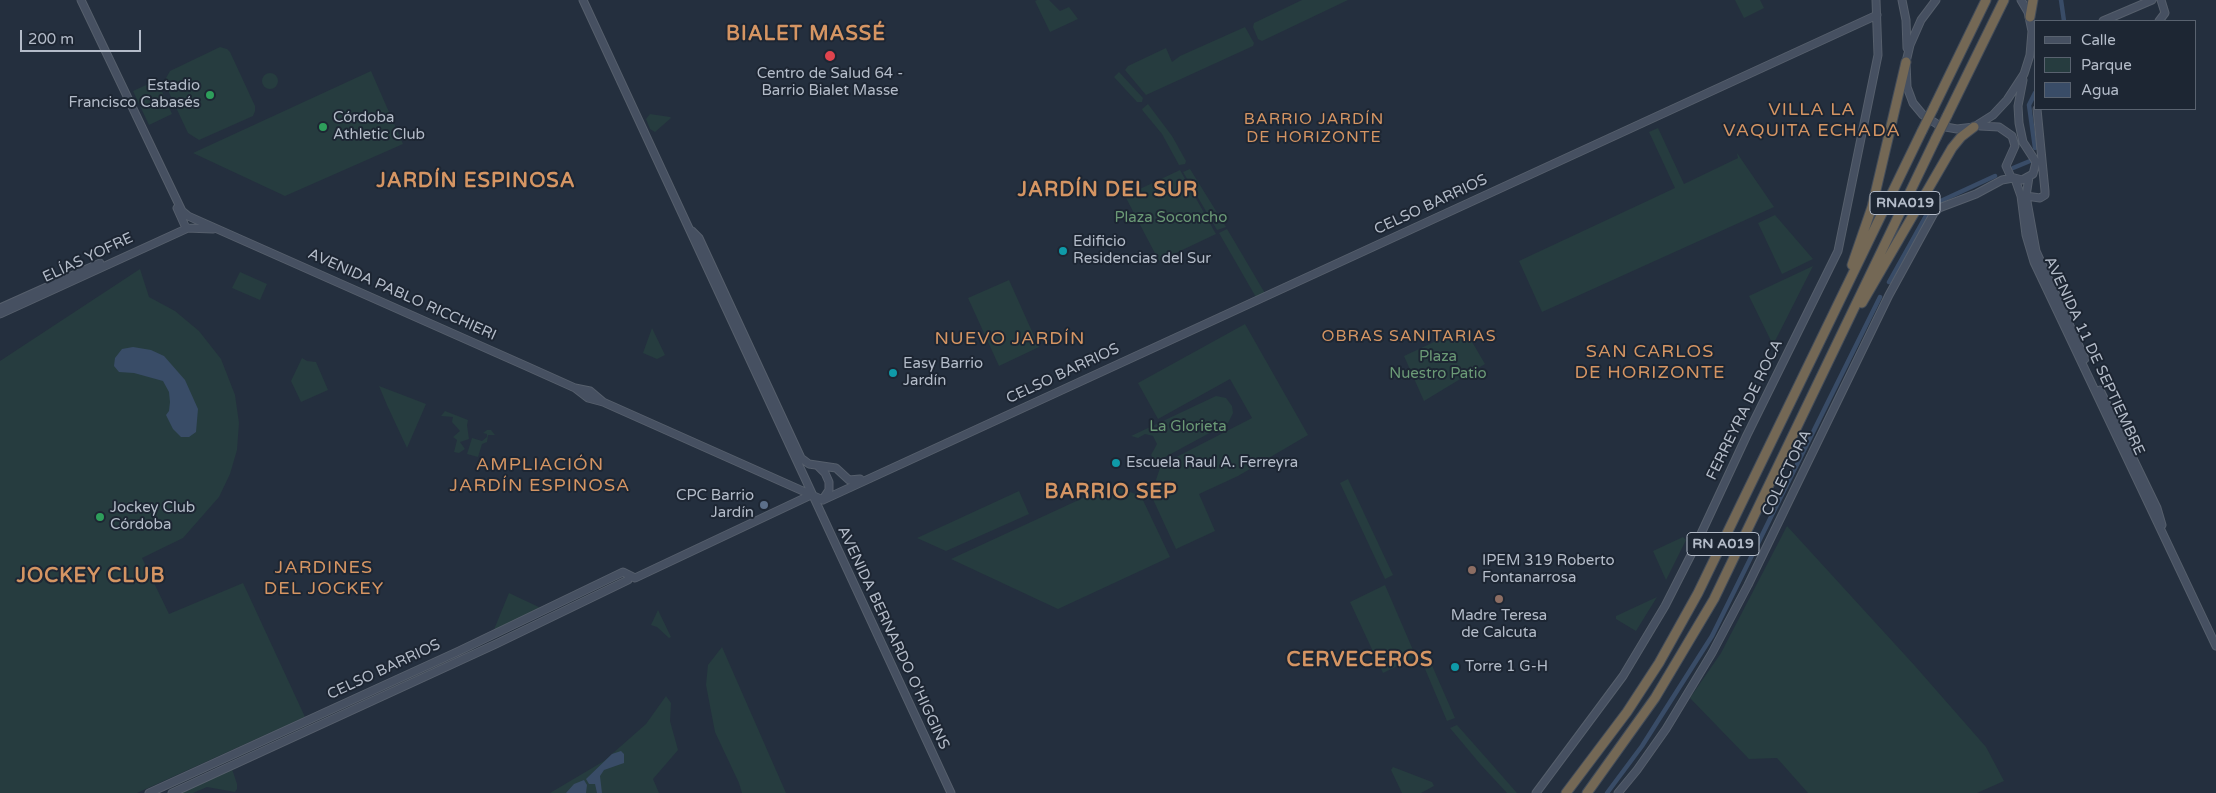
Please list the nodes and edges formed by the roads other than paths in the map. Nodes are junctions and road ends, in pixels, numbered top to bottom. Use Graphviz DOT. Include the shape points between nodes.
graph roads {
  1 [pos="79,0"];
  2 [pos="583,0"];
  3 [pos="1876,0"];
  4 [pos="1902,0"];
  5 [pos="1936,0"];
  6 [pos="1986,0"];
  7 [pos="2004,0"];
  8 [pos="2021,0"];
  9 [pos="2033,0"];
  10 [pos="2152,0"];
  11 [pos="2161,0"];
  12 [pos="2139,6"];
  13 [pos="1878,15"];
  14 [pos="2105,20"];
  15 [pos="2112,20"];
  16 [pos="2160,20"];
  17 [pos="2032,21"];
  18 [pos="1906,59"];
  19 [pos="2034,62"];
  20 [pos="2025,72"];
  21 [pos="2037,110"];
  22 [pos="1975,127"];
  23 [pos="2011,154"];
  24 [pos="2031,154"];
  25 [pos="2006,164"];
  26 [pos="2014,178"];
  27 [pos="2029,178"];
  28 [pos="1992,185"];
  29 [pos="2026,196"];
  30 [pos="188,222"];
  31 [pos="690,228"];
  32 [pos="1859,255"];
  33 [pos="1876,271"];
  34 [pos="1849,276"];
  35 [pos="0,308"];
  36 [pos="0,314"];
  37 [pos="996,420"];
  38 [pos="781,424"];
  39 [pos="790,434"];
  40 [pos="816,466"];
  41 [pos="846,477"];
  42 [pos="806,484"];
  43 [pos="840,492"];
  44 [pos="811,495"];
  45 [pos="823,503"];
  46 [pos="2166,540"];
  47 [pos="629,575"];
  48 [pos="878,633"];
  49 [pos="496,644"];
  50 [pos="2216,646"];
  51 [pos="459,651"];
  52 [pos="436,661"];
  53 [pos="437,671"];
  54 [pos="934,753"];
  55 [pos="232,754"];
  56 [pos="236,763"];
  57 [pos="150,793"];
  58 [pos="172,793"];
  59 [pos="950,793"];
  60 [pos="955,793"];
  61 [pos="1536,793"];
  62 [pos="1566,793"];
  63 [pos="1587,793"];
  64 [pos="1618,793"];
  1 -- 30 [label="main road"];
  2 -- 31 [label="main road, AVENIDA BERNARDO O'HIGGINS"];
  3 -- 13 [label="main road, FERREYRA DE ROCA"];
  4 -- 18 [label="main road" via="1906,20"];
  5 -- 18 [label="main road" via="1922,20"];
  6 -- 32 [label="highway, RNA019, bridge"];
  7 -- 33 [label="highway, RNA019, bridge" via="1936,138"];
  8 -- 17 [label="main road"];
  9 -- 17 [label="highway"];
  10 -- 12 [label="main road"];
  11 -- 16 [label="main road" via="2164,13"];
  12 -- 14 [label="main road"];
  12 -- 15 [label="main road"];
  13 -- 37 [label="main road, CELSO BARRIOS"];
  13 -- 61 [label="main road, FERREYRA DE ROCA" via="1878,55 1838,251 1665,606 1623,676"];
  17 -- 20 [label="main road" via="2030,55"];
  18 -- 22 [label="main road" via="1908,93 1919,111 1946,128"];
  18 -- 32 [label="highway"];
  19 -- 20 [label="main road"];
  20 -- 22 [label="main road" via="2002,106"];
  20 -- 24 [label="main road" via="2018,106 2019,123"];
  21 -- 29 [label="main road" via="2046,191 2040,198"];
  22 -- 23 [label="main road" via="1995,126 2008,131 2014,141"];
  22 -- 33 [label="highway" via="1952,148"];
  23 -- 24 [label="main road" via="2022,150"];
  23 -- 25 [label="main road"];
  24 -- 27 [label="main road" via="2036,166"];
  25 -- 26 [label="main road"];
  25 -- 28 [label="main road, COLECTORA"];
  26 -- 27 [label="main road"];
  26 -- 28 [label="main road, COLECTORA"];
  26 -- 46 [label="main road, AVENIDA 11 DE SEPTIEMBRE" via="2020,190 2026,235 2034,262"];
  27 -- 29 [label="main road, AVENIDA 11 DE SEPTIEMBRE"];
  28 -- 64 [label="main road, COLECTORA" via="1934,213 1888,295 1712,653 1666,728"];
  29 -- 46 [label="main road, AVENIDA 11 DE SEPTIEMBRE" via="2039,259 2156,508"];
  30 -- 35 [label="main road, ELÍAS YOFRE" via="136,249"];
  30 -- 36 [label="main road, ELÍAS YOFRE"];
  30 -- 44 [label="main road, AVENIDA PABLO RICCHIERI" via="217,229"];
  31 -- 38 [label="main road, AVENIDA BERNARDO O'HIGGINS"];
  31 -- 39 [label="main road, AVENIDA BERNARDO O'HIGGINS" via="698,238"];
  32 -- 34 [label="highway, RNA019"];
  33 -- 63 [label="highway, RN A019" via="1841,335 1700,624 1651,704"];
  34 -- 62 [label="highway, RN A019" via="1801,382 1674,638 1627,712"];
  37 -- 41 [label="main road, CELSO BARRIOS" via="857,481"];
  37 -- 43 [label="main road, CELSO BARRIOS"];
  38 -- 39 [label="main road"];
  38 -- 42 [label="main road, AVENIDA BERNARDO O'HIGGINS"];
  39 -- 40 [label="main road, AVENIDA BERNARDO O'HIGGINS" via="801,458"];
  40 -- 41 [label="main road, CELSO BARRIOS" via="836,468"];
  40 -- 42 [label="main road" via="806,472"];
  40 -- 45 [label="main road, AVENIDA BERNARDO O'HIGGINS" via="825,473 829,482"];
  41 -- 43 [label="main road" via="846,485"];
  42 -- 44 [label="main road, AVENIDA BERNARDO O'HIGGINS"];
  43 -- 45 [label="main road, CELSO BARRIOS"];
  44 -- 45 [label="main road, AVENIDA PABLO RICCHIERI"];
  44 -- 47 [label="main road, CELSO BARRIOS" via="635,578"];
  44 -- 48 [label="main road, AVENIDA BERNARDO O'HIGGINS"];
  45 -- 48 [label="main road, AVENIDA BERNARDO O'HIGGINS"];
  46 -- 50 [label="main road, AVENIDA 11 DE SEPTIEMBRE"];
  47 -- 49 [label="main road, CELSO BARRIOS" via="628,580"];
  47 -- 51 [label="main road, CELSO BARRIOS" via="623,572"];
  48 -- 54 [label="main road, AVENIDA BERNARDO O'HIGGINS"];
  49 -- 51 [label="main road" via="488,640"];
  49 -- 53 [label="main road, CELSO BARRIOS"];
  51 -- 52 [label="main road, CELSO BARRIOS"];
  52 -- 53 [label="main road" via="433,667"];
  52 -- 55 [label="main road, CELSO BARRIOS"];
  53 -- 56 [label="main road, CELSO BARRIOS"];
  54 -- 59 [label="main road, AVENIDA BERNARDO O'HIGGINS"];
  54 -- 60 [label="main road, AVENIDA BERNARDO O'HIGGINS"];
  55 -- 56 [label="main road"];
  55 -- 57 [label="main road, CELSO BARRIOS"];
  56 -- 58 [label="main road, CELSO BARRIOS"];
}
